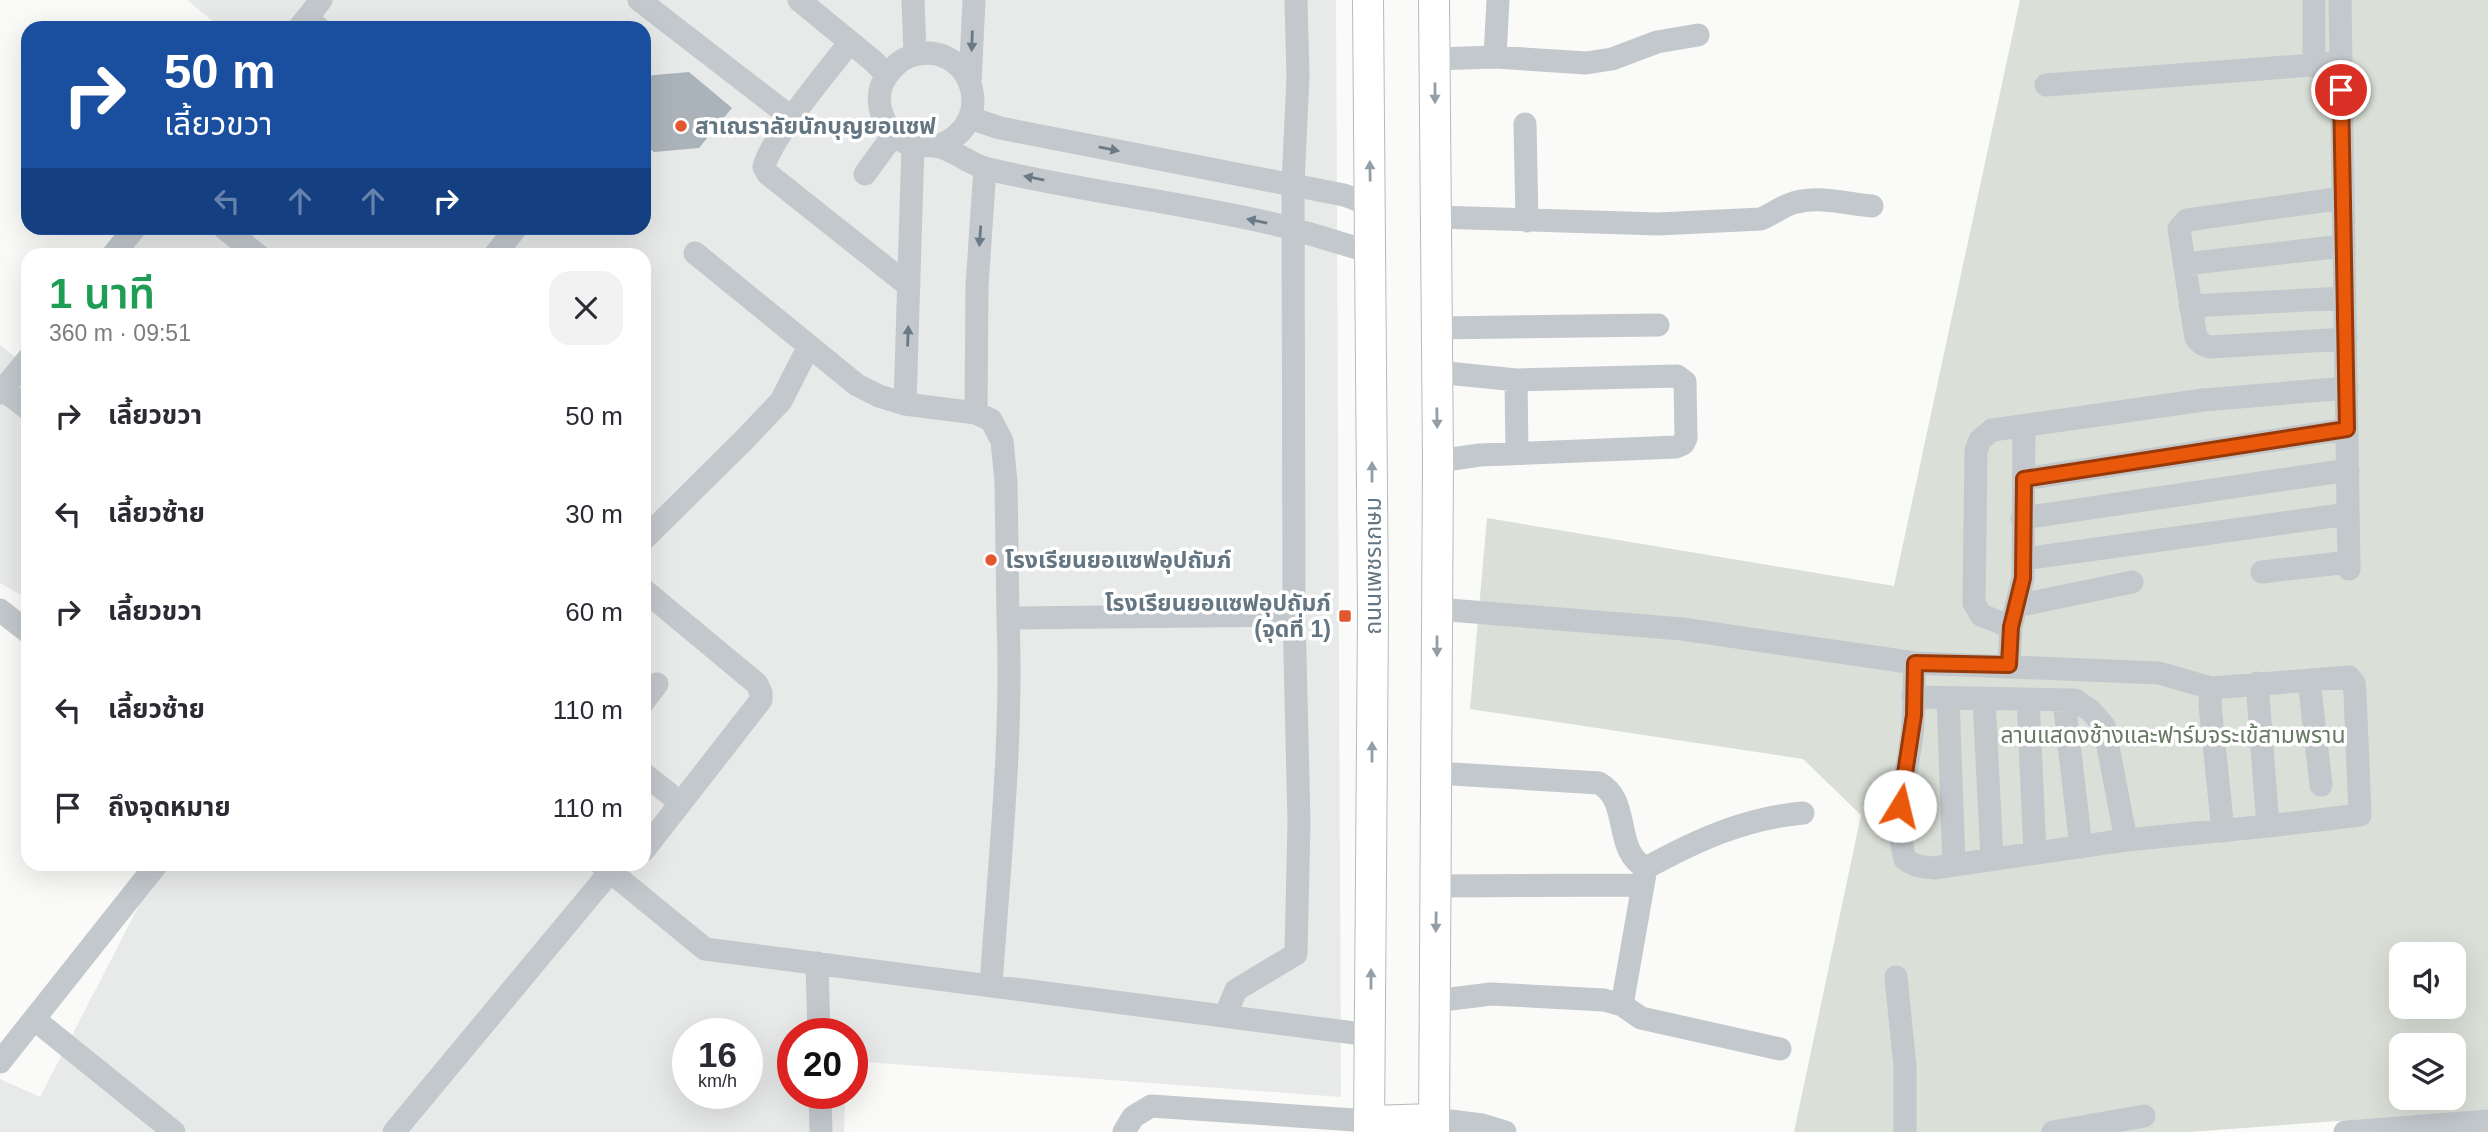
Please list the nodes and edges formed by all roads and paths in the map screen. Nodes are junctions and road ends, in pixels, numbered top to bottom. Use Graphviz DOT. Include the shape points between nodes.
graph roads {
  1 [pos="321,0"];
  2 [pos="639,0"];
  3 [pos="799,0"];
  4 [pos="913,0"];
  5 [pos="974,0"];
  6 [pos="1296,0"];
  7 [pos="1368,0"];
  8 [pos="1434,0"];
  9 [pos="1498,0"];
  10 [pos="2314,0"];
  11 [pos="2340,0"];
  12 [pos="310,21"];
  13 [pos="1698,35"];
  14 [pos="850,42"];
  15 [pos="915,55"];
  16 [pos="1495,57"];
  17 [pos="1435,58"];
  18 [pos="2340,63"];
  19 [pos="2314,66"];
  20 [pos="887,75"];
  21 [pos="970,82"];
  22 [pos="2046,85"];
  23 [pos="792,118"];
  24 [pos="970,118"];
  25 [pos="1525,124"];
  26 [pos="903,140"];
  27 [pos="938,146"];
  28 [pos="985,168"];
  29 [pos="865,173"];
  30 [pos="1293,184"];
  31 [pos="2343,198"];
  32 [pos="1371,205"];
  33 [pos="1872,206"];
  34 [pos="1435,217"];
  35 [pos="1527,221"];
  36 [pos="1294,231"];
  37 [pos="233,235"];
  38 [pos="2343,246"];
  39 [pos="249,248"];
  40 [pos="1371,252"];
  41 [pos="695,253"];
  42 [pos="2185,264"];
  43 [pos="909,286"];
  44 [pos="2344,298"];
  45 [pos="2190,306"];
  46 [pos="1658,325"];
  47 [pos="1436,328"];
  48 [pos="2346,339"];
  49 [pos="809,346"];
  50 [pos="21,367"];
  51 [pos="1437,372"];
  52 [pos="1516,380"];
  53 [pos="2347,388"];
  54 [pos="1,390"];
  55 [pos="21,404"];
  56 [pos="905,404"];
  57 [pos="976,413"];
  58 [pos="2024,426"];
  59 [pos="2347,429"];
  60 [pos="1517,453"];
  61 [pos="1438,461"];
  62 [pos="2348,470"];
  63 [pos="2024,479"];
  64 [pos="2348,514"];
  65 [pos="2022,519"];
  66 [pos="651,532"];
  67 [pos="2024,559"];
  68 [pos="2262,572"];
  69 [pos="2133,582"];
  70 [pos="651,596"];
  71 [pos="1437,609"];
  72 [pos="0,610"];
  73 [pos="1294,615"];
  74 [pos="2014,616"];
  75 [pos="1008,618"];
  76 [pos="21,626"];
  77 [pos="1915,663"];
  78 [pos="2009,665"];
  79 [pos="2309,680"];
  80 [pos="2257,683"];
  81 [pos="2211,688"];
  82 [pos="1913,696"];
  83 [pos="1948,698"];
  84 [pos="1984,699"];
  85 [pos="2028,700"];
  86 [pos="2064,701"];
  87 [pos="1437,773"];
  88 [pos="651,779"];
  89 [pos="2321,785"];
  90 [pos="681,803"];
  91 [pos="1803,813"];
  92 [pos="2268,826"];
  93 [pos="2223,831"];
  94 [pos="2126,840"];
  95 [pos="651,841"];
  96 [pos="2081,846"];
  97 [pos="2035,853"];
  98 [pos="1992,859"];
  99 [pos="1954,865"];
  100 [pos="151,871"];
  101 [pos="615,871"];
  102 [pos="617,871"];
  103 [pos="1644,877"];
  104 [pos="1436,886"];
  105 [pos="817,963"];
  106 [pos="1896,977"];
  107 [pos="991,986"];
  108 [pos="1435,1001"];
  109 [pos="1622,1005"];
  110 [pos="1225,1016"];
  111 [pos="819,1018"];
  112 [pos="34,1019"];
  113 [pos="1370,1035"];
  114 [pos="1780,1049"];
  115 [pos="0,1062"];
  116 [pos="820,1109"];
  117 [pos="2144,1116"];
  118 [pos="2488,1121"];
  119 [pos="1434,1126"];
  120 [pos="1369,1127"];
  121 [pos="174,1132"];
  122 [pos="394,1132"];
  123 [pos="821,1132"];
  124 [pos="1124,1132"];
  125 [pos="1505,1132"];
  126 [pos="1905,1132"];
  127 [pos="2053,1132"];
  128 [pos="2345,1132"];
  1 -- 12 [label="street"];
  2 -- 23 [label="street"];
  3 -- 14 [label="street"];
  4 -- 15 [label="street"];
  5 -- 21 [label="street, one-way"];
  6 -- 30 [label="street"];
  32 -- 7 [label="main road, ถนนเพชรเกษม, one-way"];
  8 -- 17 [label="main road"];
  9 -- 16 [label="street"];
  10 -- 19 [label="street"];
  11 -- 18 [label="street"];
  13 -- 16 [label="street" via="1657,42 1586,64"];
  14 -- 20 [label="street"];
  14 -- 23 [label="street"];
  15 -- 20 [label="street" via="899,62"];
  15 -- 21 [label="street" via="937,54 957,64"];
  16 -- 17 [label="street"];
  17 -- 34 [label="main road, one-way"];
  18 -- 19 [label="street"];
  18 -- 31 [label="street"];
  19 -- 22 [label="street"];
  20 -- 26 [label="street" via="880,100 886,124"];
  21 -- 24 [label="street" via="974,100"];
  23 -- 43 [label="street" via="766,158 768,174"];
  24 -- 27 [label="street" via="958,136"];
  24 -- 30 [label="street, one-way" via="1000,128"];
  25 -- 35 [label="street"];
  26 -- 27 [label="street" via="925,148"];
  26 -- 29 [label="street"];
  26 -- 43 [label="street"];
  27 -- 28 [label="street"];
  36 -- 28 [label="street, one-way"];
  28 -- 57 [label="street, one-way" via="977,286"];
  30 -- 32 [label="street"];
  30 -- 36 [label="street"];
  31 -- 38 [label="street"];
  31 -- 42 [label="street" via="2187,220 2179,229"];
  32 -- 40 [label="main road, ถนนเพชรเกษม"];
  33 -- 35 [label="street" via="1809,200 1794,202 1761,219 1658,224"];
  34 -- 35 [label="street"];
  34 -- 47 [label="main road"];
  36 -- 40 [label="street"];
  36 -- 73 [label="street"];
  37 -- 39 [label="street"];
  38 -- 42 [label="street"];
  38 -- 44 [label="street"];
  113 -- 40 [label="main road, ถนนเพชรเกษม, one-way"];
  41 -- 49 [label="street"];
  42 -- 45 [label="street"];
  56 -- 43 [label="street, one-way"];
  44 -- 45 [label="street"];
  44 -- 48 [label="street"];
  45 -- 48 [label="street" via="2196,338 2210,347"];
  46 -- 47 [label="street"];
  47 -- 51 [label="main road"];
  48 -- 53 [label="street"];
  49 -- 56 [label="street" via="856,385"];
  49 -- 66 [label="street" via="781,401"];
  50 -- 54 [label="street"];
  51 -- 52 [label="street"];
  51 -- 61 [label="main road, one-way"];
  52 -- 60 [label="street"];
  52 -- 60 [label="street" via="1676,376 1685,382 1686,438 1676,447"];
  53 -- 58 [label="street" via="2203,400"];
  53 -- 59 [label="street"];
  54 -- 55 [label="street"];
  56 -- 57 [label="street"];
  57 -- 75 [label="street" via="991,421 1002,441"];
  58 -- 63 [label="street"];
  58 -- 74 [label="street" via="1992,430 1976,450 1975,603 1981,615"];
  59 -- 62 [label="street"];
  59 -- 63 [label="street"];
  60 -- 61 [label="street"];
  61 -- 71 [label="main road"];
  62 -- 64 [label="street"];
  62 -- 65 [label="street"];
  63 -- 65 [label="street"];
  64 -- 67 [label="street"];
  64 -- 68 [label="street" via="2348,566"];
  65 -- 67 [label="street"];
  67 -- 74 [label="street"];
  69 -- 74 [label="street"];
  70 -- 90 [label="street" via="757,684 761,693 761,700"];
  71 -- 77 [label="street" via="1682,629"];
  71 -- 87 [label="main road, one-way"];
  72 -- 76 [label="street"];
  73 -- 75 [label="street"];
  73 -- 110 [label="street" via="1300,822 1296,954 1236,990"];
  74 -- 78 [label="street"];
  75 -- 107 [label="street" via="1006,769"];
  77 -- 78 [label="street"];
  77 -- 82 [label="street"];
  78 -- 81 [label="street" via="2159,673"];
  79 -- 80 [label="street"];
  79 -- 89 [label="street"];
  79 -- 92 [label="street" via="2349,677 2354,683 2360,815"];
  80 -- 81 [label="street"];
  80 -- 92 [label="street"];
  81 -- 93 [label="street"];
  82 -- 83 [label="street"];
  82 -- 99 [label="street" via="1912,738 1900,806 1901,846 1912,864"];
  83 -- 84 [label="street"];
  83 -- 99 [label="street"];
  84 -- 85 [label="street"];
  84 -- 98 [label="street"];
  85 -- 86 [label="street"];
  85 -- 97 [label="street"];
  86 -- 94 [label="street" via="2075,700 2104,726"];
  86 -- 96 [label="street"];
  87 -- 103 [label="street" via="1599,783 1615,799 1631,858"];
  87 -- 104 [label="main road"];
  88 -- 90 [label="street"];
  90 -- 95 [label="street"];
  91 -- 103 [label="street" via="1695,841"];
  92 -- 93 [label="street"];
  93 -- 94 [label="street"];
  94 -- 96 [label="street"];
  96 -- 97 [label="street"];
  97 -- 98 [label="street"];
  98 -- 99 [label="street"];
  100 -- 112 [label="street"];
  101 -- 122 [label="street"];
  102 -- 105 [label="street" via="705,949"];
  103 -- 104 [label="street"];
  103 -- 109 [label="street"];
  104 -- 108 [label="main road, one-way"];
  105 -- 107 [label="street"];
  105 -- 111 [label="street"];
  106 -- 126 [label="street" via="1904,1054"];
  107 -- 110 [label="street"];
  108 -- 109 [label="street" via="1491,994"];
  108 -- 119 [label="main road"];
  109 -- 114 [label="street" via="1641,1018"];
  110 -- 113 [label="street"];
  112 -- 115 [label="street"];
  112 -- 121 [label="street"];
  113 -- 120 [label="main road, ถนนเพชรเกษม"];
  116 -- 123 [label="street"];
  117 -- 127 [label="street"];
  118 -- 128 [label="street"];
  119 -- 120 [label="main road"];
  119 -- 125 [label="street" via="1482,1125"];
  120 -- 124 [label="street" via="1152,1106 1133,1117"];
}
